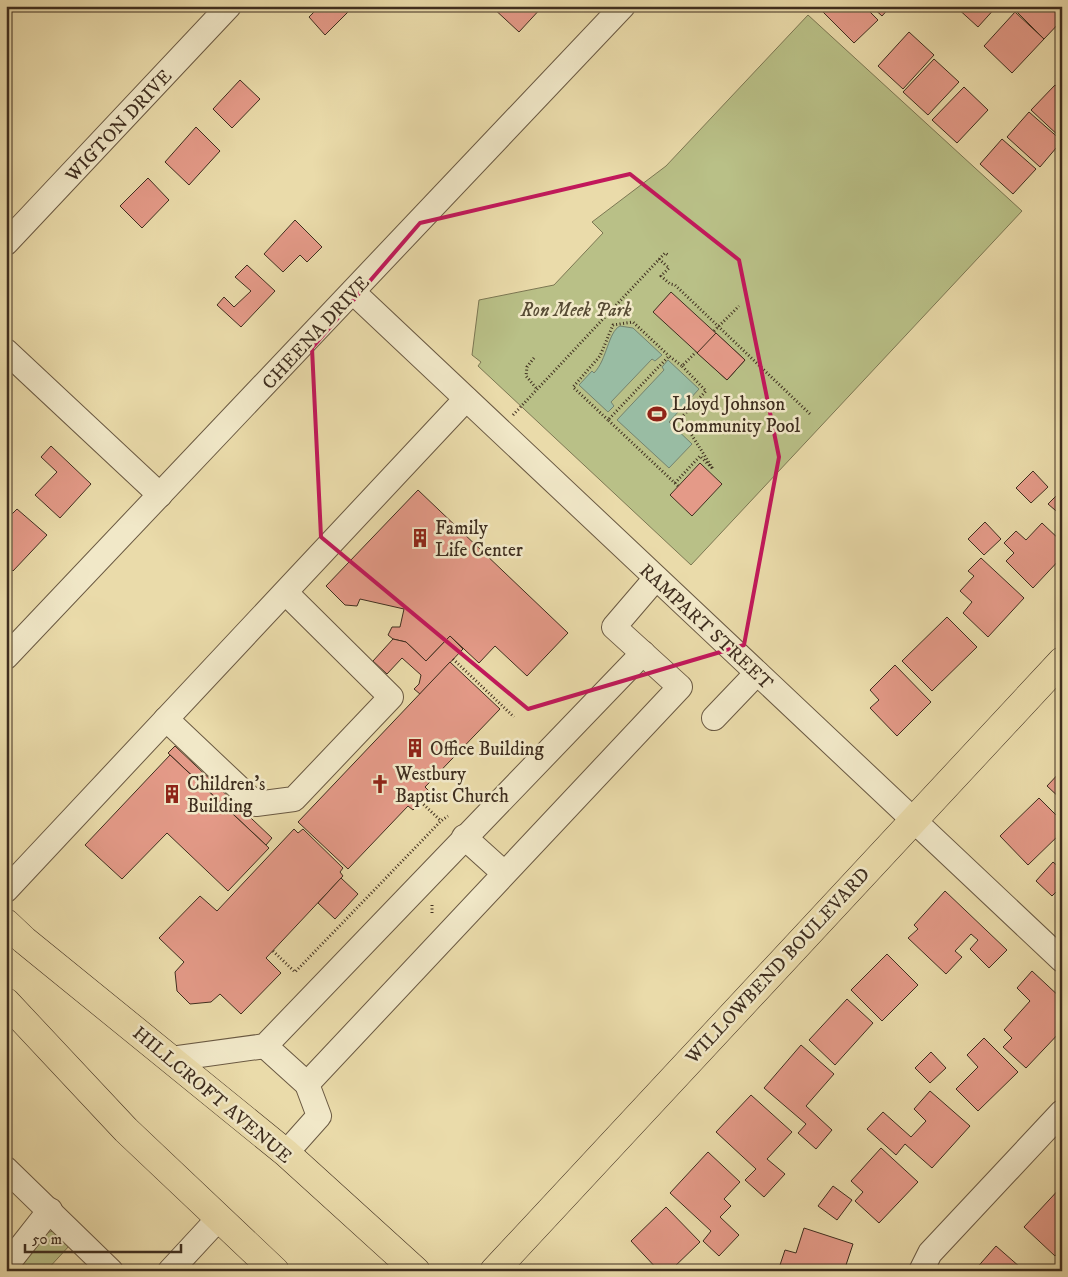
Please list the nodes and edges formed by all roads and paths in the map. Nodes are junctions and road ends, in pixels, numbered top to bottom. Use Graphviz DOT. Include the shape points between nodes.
graph roads {
  1 [pos="229,6"];
  2 [pos="624,6"];
  3 [pos="6,243"];
  4 [pos="668,255"];
  5 [pos="659,260"];
  6 [pos="352,292"];
  7 [pos="738,306"];
  8 [pos="719,327"];
  9 [pos="714,331"];
  10 [pos="6,352"];
  11 [pos="696,352"];
  12 [pos="669,356"];
  13 [pos="534,358"];
  14 [pos="682,366"];
  15 [pos="537,389"];
  16 [pos="466,399"];
  17 [pos="810,414"];
  18 [pos="608,420"];
  19 [pos="499,430"];
  20 [pos="713,469"];
  21 [pos="710,472"];
  22 [pos="160,495"];
  23 [pos="656,578"];
  24 [pos="286,593"];
  25 [pos="643,653"];
  26 [pos="6,657"];
  27 [pos="453,659"];
  28 [pos="1062,661"];
  29 [pos="757,673"];
  30 [pos="514,717"];
  31 [pos="714,718"];
  32 [pos="166,720"];
  33 [pos="421,802"];
  34 [pos="448,816"];
  35 [pos="912,819"];
  36 [pos="440,820"];
  37 [pos="464,837"];
  38 [pos="504,874"];
  39 [pos="6,890"];
  40 [pos="6,923"];
  41 [pos="273,951"];
  42 [pos="1062,960"];
  43 [pos="6,1002"];
  44 [pos="265,1046"];
  45 [pos="171,1059"];
  46 [pos="307,1084"];
  47 [pos="1062,1112"];
  48 [pos="286,1153"];
  49 [pos="6,1169"];
  50 [pos="50,1210"];
  51 [pos="219,1218"];
  52 [pos="252,1250"];
  53 [pos="6,1266"];
  54 [pos="111,1271"];
  55 [pos="170,1271"];
  56 [pos="275,1271"];
  57 [pos="287,1271"];
  58 [pos="416,1271"];
  59 [pos="494,1271"];
  60 [pos="921,1271"];
  1 -- 3 [label="street, WIGTON DRIVE"];
  2 -- 6 [label="street, CHEENA DRIVE"];
  4 -- 5 [label="path" via="665,253"];
  5 -- 8 [label="path" via="668,268 661,276"];
  5 -- 15 [label="path"];
  6 -- 16 [label="street, RAMPART STREET"];
  6 -- 22 [label="street, CHEENA DRIVE"];
  7 -- 8 [label="path"];
  8 -- 9 [label="path"];
  8 -- 17 [label="path"];
  10 -- 22 [label="street"];
  11 -- 14 [label="path"];
  12 -- 14 [label="path"];
  12 -- 18 [label="path"];
  12 -- 18 [label="path" via="633,322 613,325 600,356 573,386"];
  13 -- 15 [label="path" via="527,367 526,376"];
  14 -- 20 [label="path" via="706,391 681,418"];
  15 -- 19 [label="path"];
  16 -- 19 [label="street, RAMPART STREET"];
  16 -- 24 [label="street"];
  18 -- 20 [label="path" via="677,484 700,456"];
  19 -- 23 [label="street, RAMPART STREET"];
  20 -- 21 [label="path"];
  22 -- 26 [label="street, CHEENA DRIVE"];
  23 -- 25 [label="street" via="614,627"];
  23 -- 29 [label="street, RAMPART STREET"];
  24 -- 32 [label="street"];
  24 -- 32 [label="street" via="391,696 385,703 294,799 256,804"];
  25 -- 37 [label="street"];
  25 -- 38 [label="street" via="680,687"];
  27 -- 30 [label="path"];
  28 -- 35 [label="main road, WILLOWBEND BOULEVARD"];
  29 -- 31 [label="street"];
  29 -- 35 [label="street, RAMPART STREET"];
  32 -- 39 [label="street"];
  33 -- 36 [label="path"];
  34 -- 36 [label="path"];
  35 -- 42 [label="street, RAMPART STREET"];
  35 -- 59 [label="main road, WILLOWBEND BOULEVARD"];
  36 -- 41 [label="path" via="295,972"];
  37 -- 38 [label="street"];
  37 -- 44 [label="street"];
  38 -- 46 [label="street"];
  40 -- 45 [label="main road, HILLCROFT AVENUE"];
  43 -- 51 [label="main road" via="126,1130"];
  44 -- 45 [label="street"];
  44 -- 46 [label="street"];
  45 -- 48 [label="main road, HILLCROFT AVENUE"];
  46 -- 48 [label="street" via="319,1116"];
  47 -- 60 [label="street" via="930,1253"];
  48 -- 58 [label="main road, HILLCROFT AVENUE"];
  49 -- 50 [label="street"];
  50 -- 53 [label="street"];
  50 -- 54 [label="street"];
  51 -- 52 [label="main road"];
  51 -- 55 [label="street"];
  52 -- 56 [label="main road"];
  52 -- 57 [label="main road"];
}
